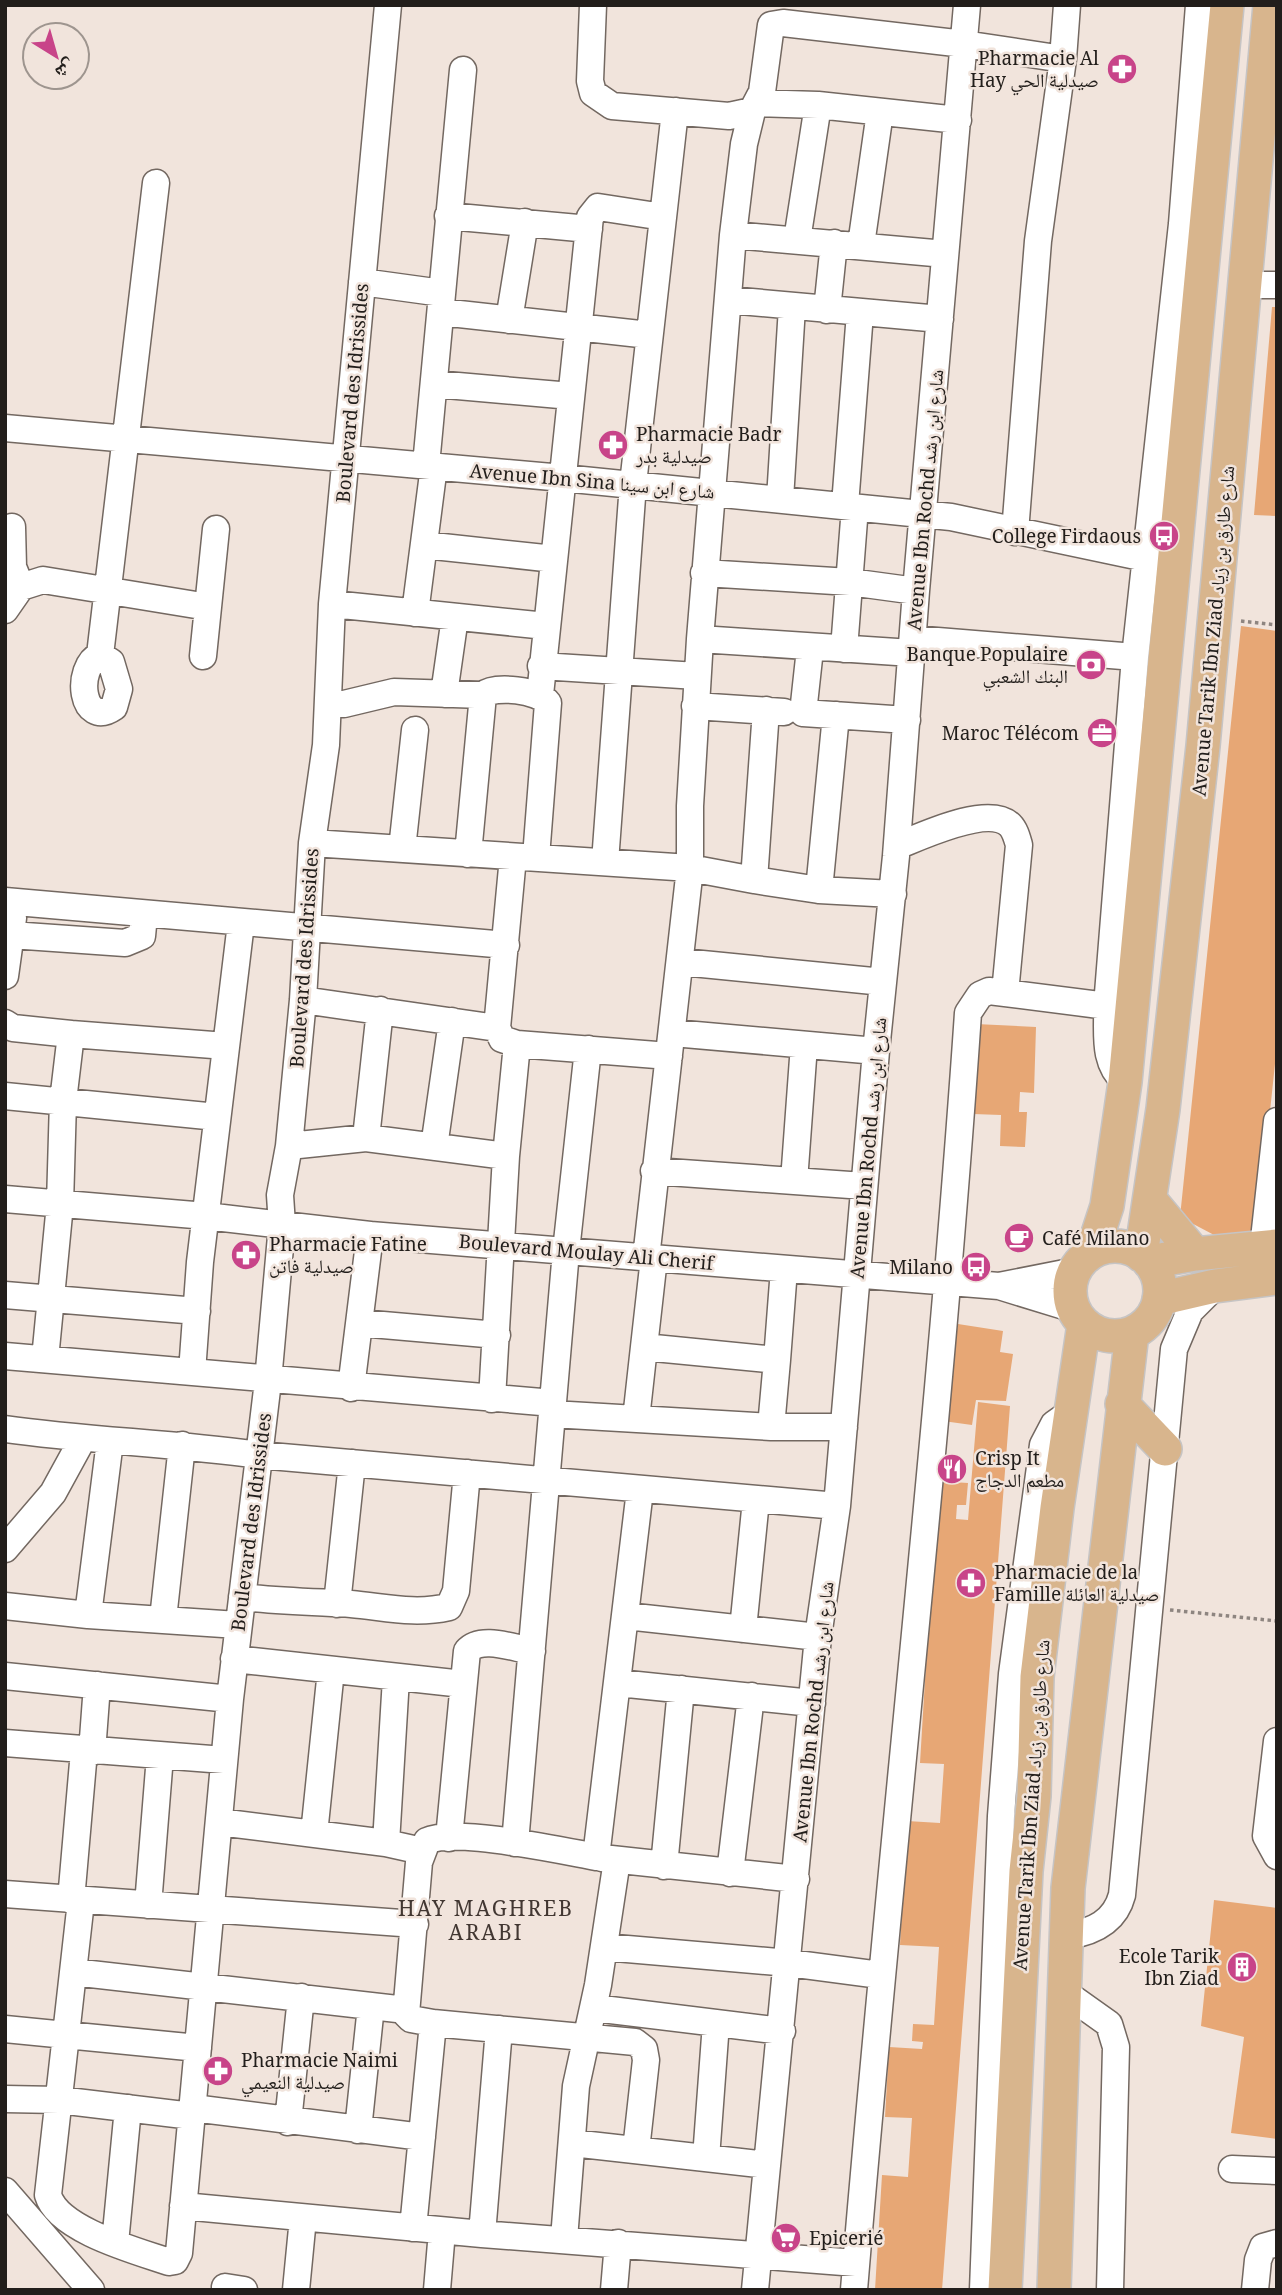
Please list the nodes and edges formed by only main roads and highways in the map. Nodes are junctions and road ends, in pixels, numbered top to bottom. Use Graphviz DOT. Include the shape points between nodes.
graph roads {
  1 [pos="1227,5"];
  2 [pos="1272,16"];
  3 [pos="1151,1201"];
  4 [pos="1270,1247"];
  5 [pos="1195,1254"];
  6 [pos="1145,1258"];
  7 [pos="1075,1265"];
  8 [pos="1277,1278"];
  9 [pos="1159,1299"];
  10 [pos="1079,1316"];
  11 [pos="1132,1332"];
  12 [pos="1122,1404"];
  13 [pos="1165,1449"];
  14 [pos="1005,2290"];
  15 [pos="1054,2290"];
  1 -- 7 [label="main road, Avenue Tarik Ibn Ziad شارع طارق بن زياد" via="1160,561 1125,1082 1107,1206"];
  2 -- 3 [label="main road, Avenue Tarik Ibn Ziad شارع طارق بن زياد" via="1215,619"];
  3 -- 5 [label="main road"];
  3 -- 6 [label="main road, Avenue Tarik Ibn Ziad شارع طارق بن زياد"];
  4 -- 5 [label="main road"];
  5 -- 6 [label="main road"];
  6 -- 7 [label="main road" via="1121,1246 1106,1247"];
  6 -- 9 [label="main road, Avenue Tarik Ibn Ziad شارع طارق بن زياد" via="1158,1278"];
  7 -- 10 [label="main road, Avenue Tarik Ibn Ziad شارع طارق بن زياد" via="1070,1290"];
  8 -- 9 [label="main road"];
  9 -- 11 [label="main road" via="1154,1313"];
  10 -- 11 [label="main road" via="1104,1335"];
  10 -- 14 [label="main road, Avenue Tarik Ibn Ziad شارع طارق بن زياد" via="1071,1412 1025,1675 1034,1796 1026,1871"];
  11 -- 12 [label="main road"];
  12 -- 13 [label="main road"];
  12 -- 15 [label="main road" via="1076,1803"];
}
